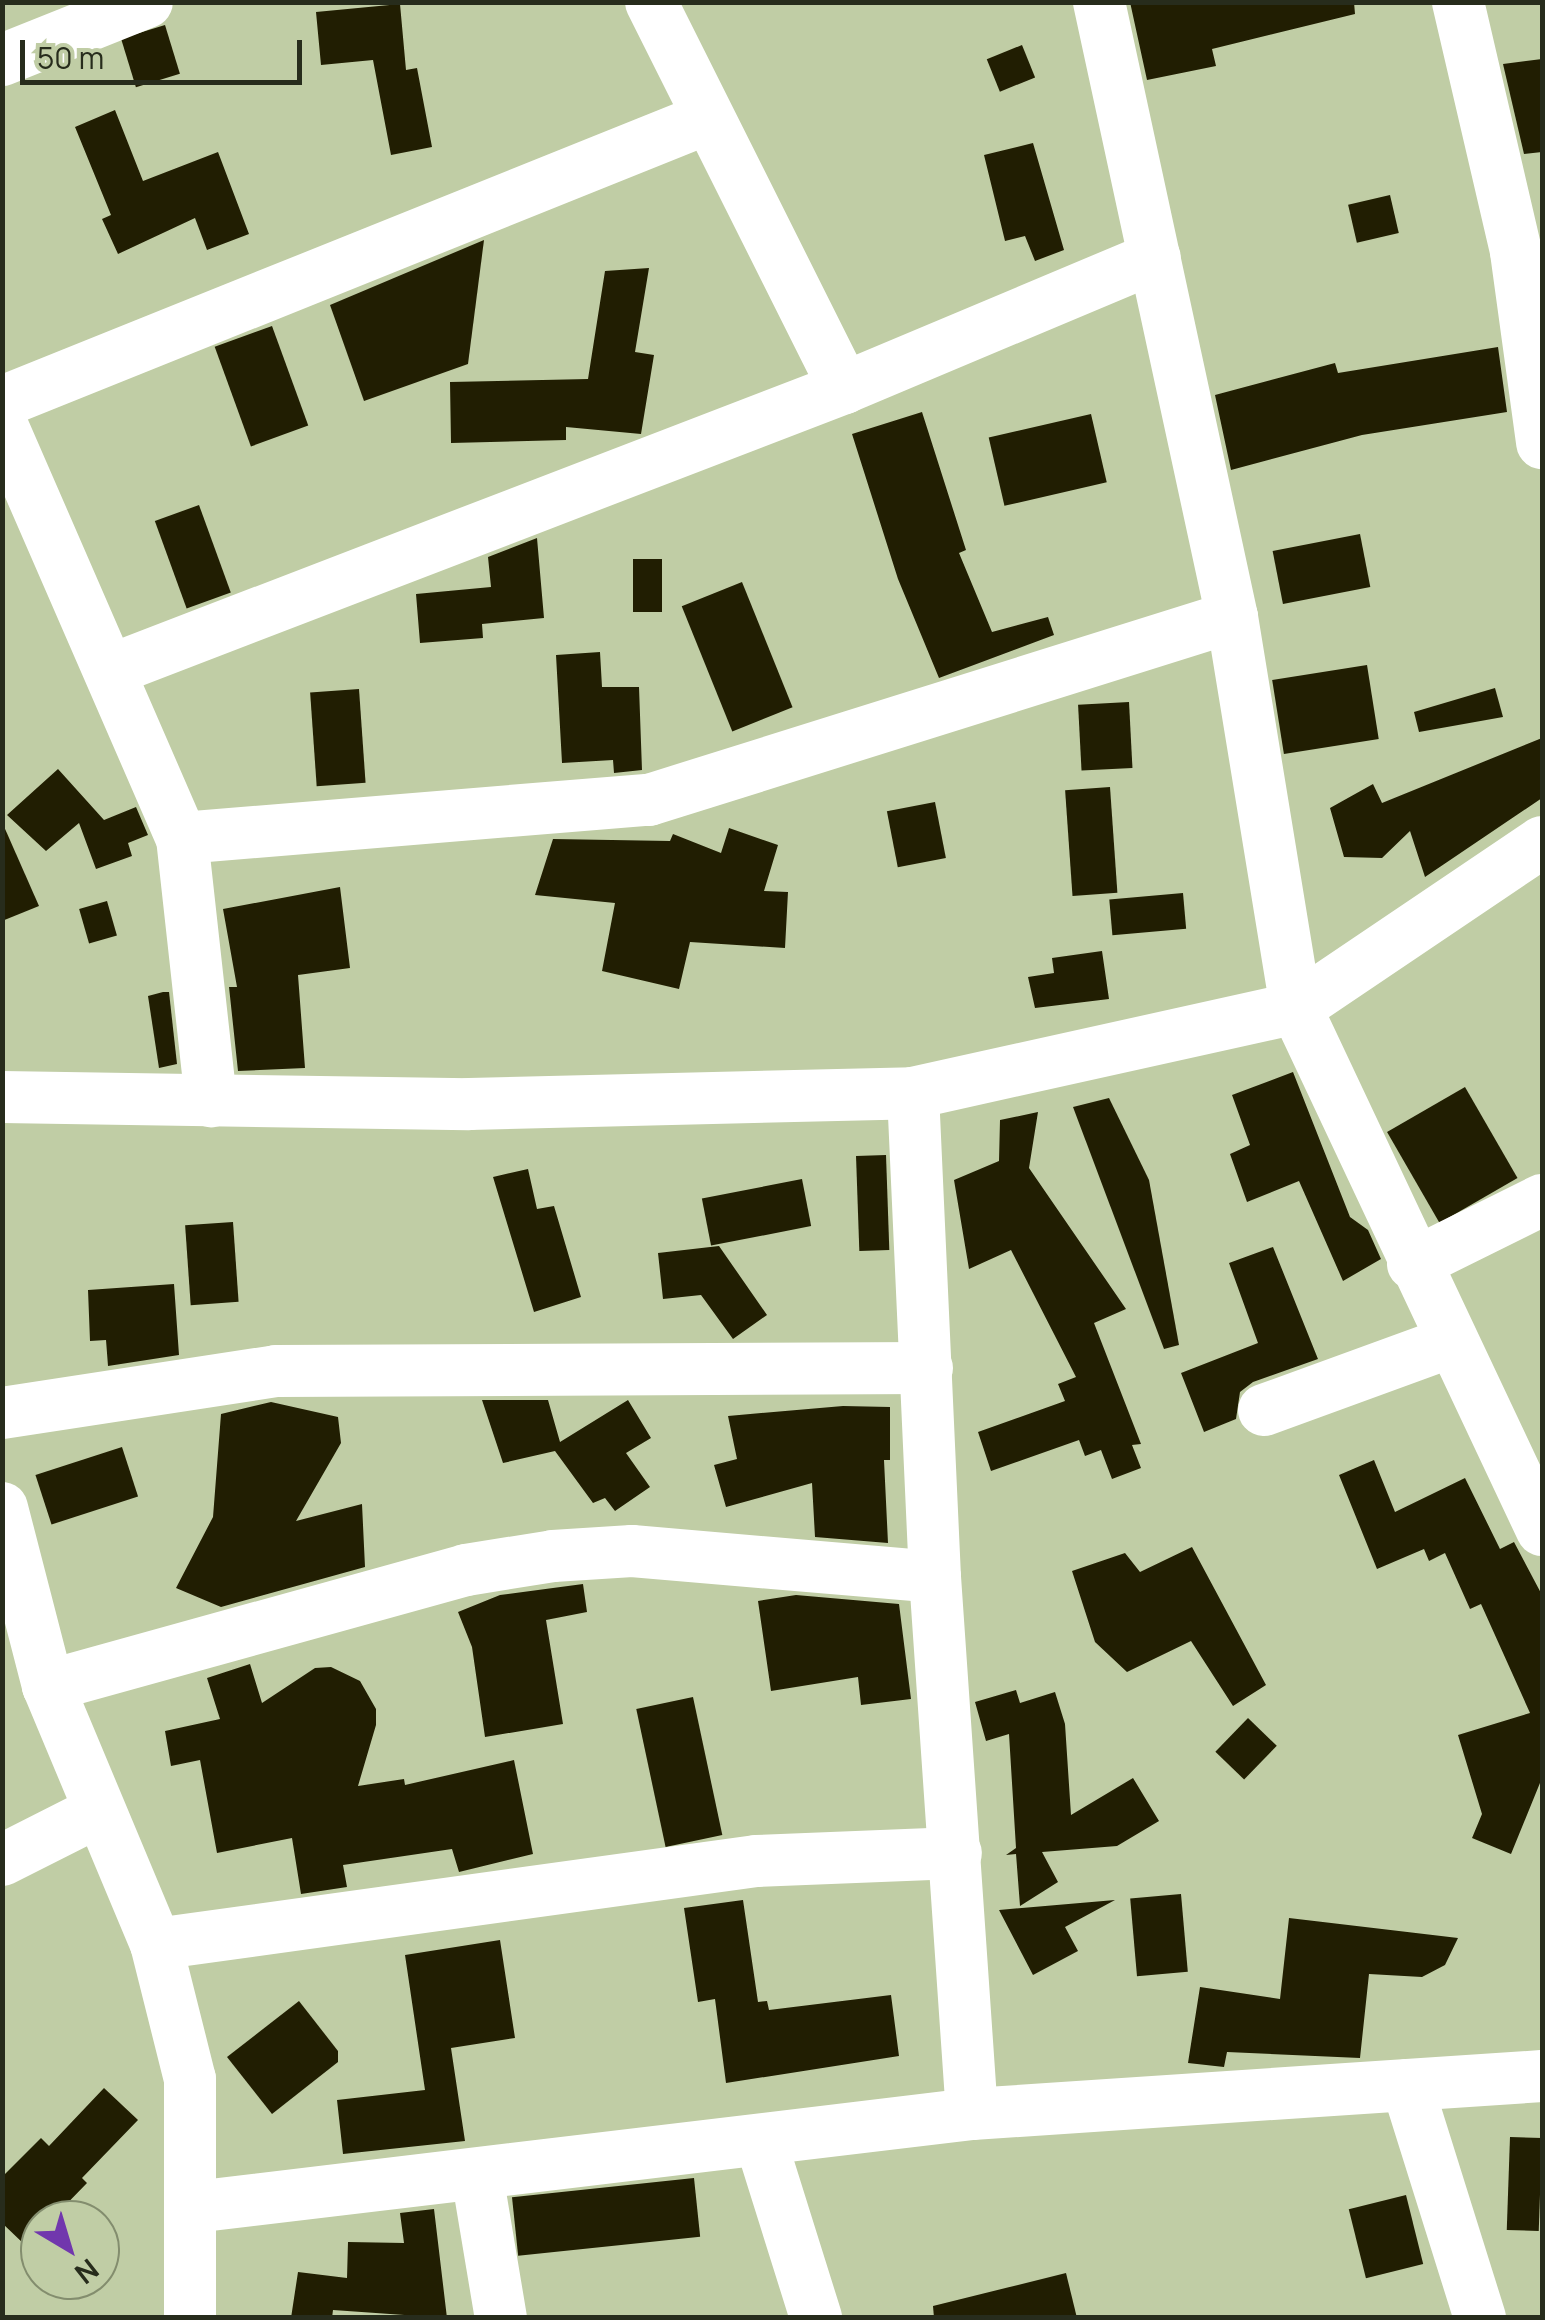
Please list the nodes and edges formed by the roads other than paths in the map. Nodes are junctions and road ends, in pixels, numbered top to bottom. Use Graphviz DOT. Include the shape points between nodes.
graph roads {
  1 [pos="148,2"];
  2 [pos="651,2"];
  3 [pos="1099,2"];
  4 [pos="1458,2"];
  5 [pos="2,60"];
  6 [pos="708,118"];
  7 [pos="1154,257"];
  8 [pos="844,388"];
  9 [pos="2,402"];
  10 [pos="2,425"];
  11 [pos="1542,443"];
  12 [pos="1232,617"];
  13 [pos="111,670"];
  14 [pos="182,838"];
  15 [pos="1542,842"];
  16 [pos="1296,1008"];
  17 [pos="913,1093"];
  18 [pos="2,1097"];
  19 [pos="211,1101"];
  20 [pos="1542,1200"];
  21 [pos="1413,1264"];
  22 [pos="1451,1342"];
  23 [pos="927,1368"];
  24 [pos="1264,1410"];
  25 [pos="2,1413"];
  26 [pos="2,1508"];
  27 [pos="1542,1530"];
  28 [pos="935,1576"];
  29 [pos="48,1686"];
  30 [pos="97,1812"];
  31 [pos="956,1853"];
  32 [pos="2,1860"];
  33 [pos="156,1944"];
  34 [pos="1542,2076"];
  35 [pos="1407,2085"];
  36 [pos="972,2114"];
  37 [pos="761,2142"];
  38 [pos="477,2176"];
  39 [pos="194,2207"];
  40 [pos="190,2318"];
  41 [pos="502,2318"];
  42 [pos="816,2318"];
  43 [pos="1480,2318"];
  1 -- 5 [label="street"];
  2 -- 6 [label="street"];
  3 -- 7 [label="street"];
  4 -- 11 [label="street" via="1516,252"];
  6 -- 8 [label="street"];
  6 -- 9 [label="street"];
  7 -- 8 [label="street"];
  7 -- 12 [label="street"];
  8 -- 13 [label="street"];
  10 -- 13 [label="street"];
  12 -- 14 [label="street" via="649,800"];
  12 -- 16 [label="street"];
  13 -- 14 [label="street"];
  14 -- 19 [label="street"];
  15 -- 16 [label="street"];
  16 -- 17 [label="street"];
  16 -- 21 [label="street"];
  17 -- 19 [label="street" via="468,1104"];
  17 -- 23 [label="street"];
  18 -- 19 [label="street"];
  20 -- 21 [label="street"];
  21 -- 22 [label="street"];
  22 -- 24 [label="street"];
  22 -- 27 [label="street"];
  23 -- 25 [label="street" via="276,1371"];
  23 -- 28 [label="street"];
  26 -- 29 [label="street"];
  28 -- 29 [label="street" via="632,1551 552,1556 466,1570"];
  28 -- 31 [label="street"];
  29 -- 30 [label="street"];
  30 -- 32 [label="street"];
  30 -- 33 [label="street"];
  31 -- 33 [label="street" via="756,1861"];
  31 -- 36 [label="street"];
  33 -- 39 [label="street" via="190,2079"];
  34 -- 35 [label="street"];
  35 -- 36 [label="street"];
  35 -- 43 [label="street"];
  36 -- 37 [label="street"];
  37 -- 38 [label="street"];
  37 -- 42 [label="street"];
  38 -- 39 [label="street"];
  38 -- 41 [label="street"];
  39 -- 40 [label="street"];
}
